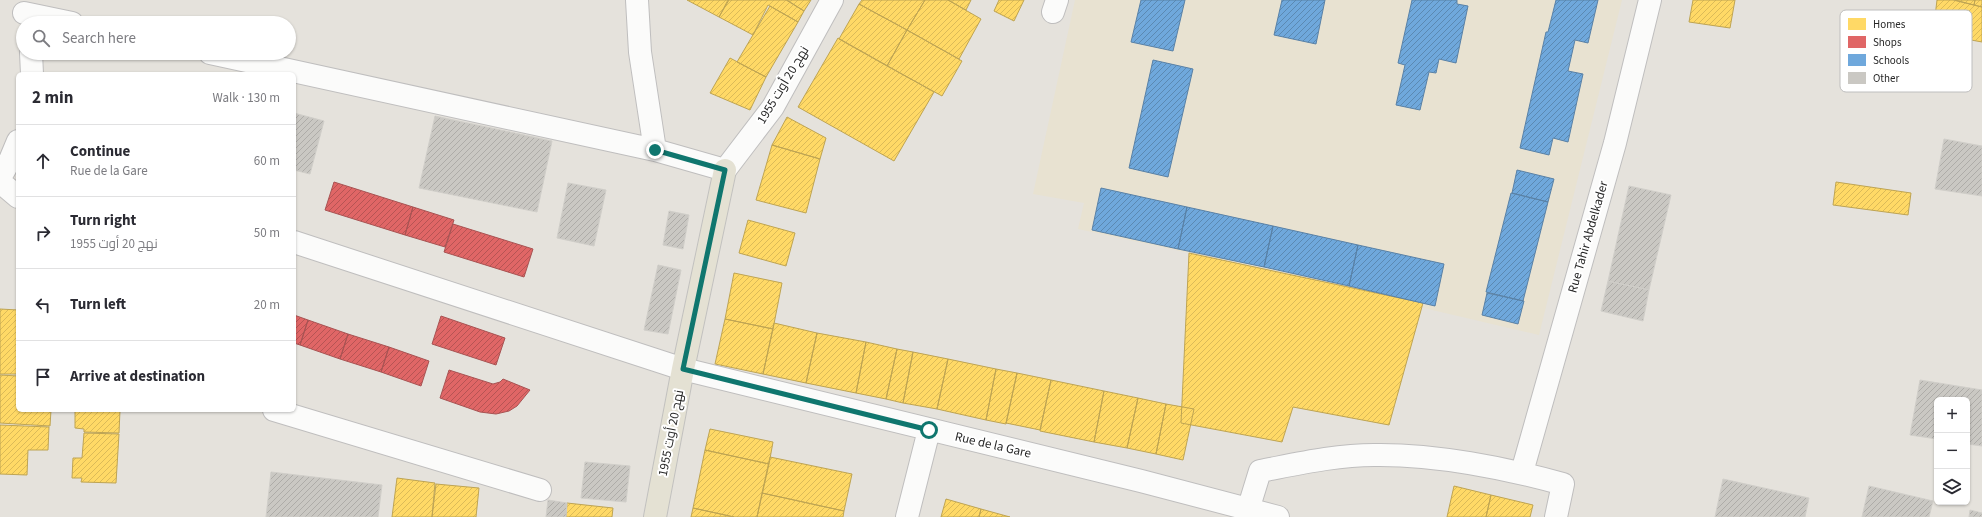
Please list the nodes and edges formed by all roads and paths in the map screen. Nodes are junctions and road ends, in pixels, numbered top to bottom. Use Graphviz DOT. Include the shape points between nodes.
graph roads {
  1 [pos="637,0"];
  2 [pos="832,0"];
  3 [pos="1650,0"];
  4 [pos="21,12"];
  5 [pos="40,16"];
  6 [pos="31,60"];
  7 [pos="242,60"];
  8 [pos="32,72"];
  9 [pos="655,150"];
  10 [pos="725,170"];
  11 [pos="0,182"];
  12 [pos="16,195"];
  13 [pos="296,243"];
  14 [pos="683,369"];
  15 [pos="281,412"];
  16 [pos="929,430"];
  17 [pos="1522,472"];
  18 [pos="540,490"];
  19 [pos="1248,510"];
  20 [pos="655,517"];
  21 [pos="907,517"];
  22 [pos="1278,517"];
  23 [pos="1556,517"];
  1 -- 9 [label="street" via="640,52"];
  2 -- 10 [label="street, نهج 20 أوت 1955" via="772,108"];
  3 -- 17 [label="street, Rue Tahir Abdelkader" via="1615,143"];
  4 -- 5 [label="street"];
  6 -- 8 [label="street"];
  7 -- 9 [label="street"];
  9 -- 10 [label="street"];
  10 -- 14 [label="main road, نهج 20 أوت 1955"];
  11 -- 12 [label="street"];
  13 -- 14 [label="street, Rue de la Gare"];
  14 -- 16 [label="street, Rue de la Gare"];
  14 -- 20 [label="main road, نهج 20 أوت 1955"];
  15 -- 18 [label="street"];
  16 -- 19 [label="street, Rue de la Gare" via="1140,480"];
  16 -- 21 [label="street"];
  17 -- 19 [label="street" via="1415,456 1373,455 1329,459 1260,471"];
  17 -- 23 [label="street" via="1563,484"];
  19 -- 22 [label="street, Rue de la Gare"];
}
